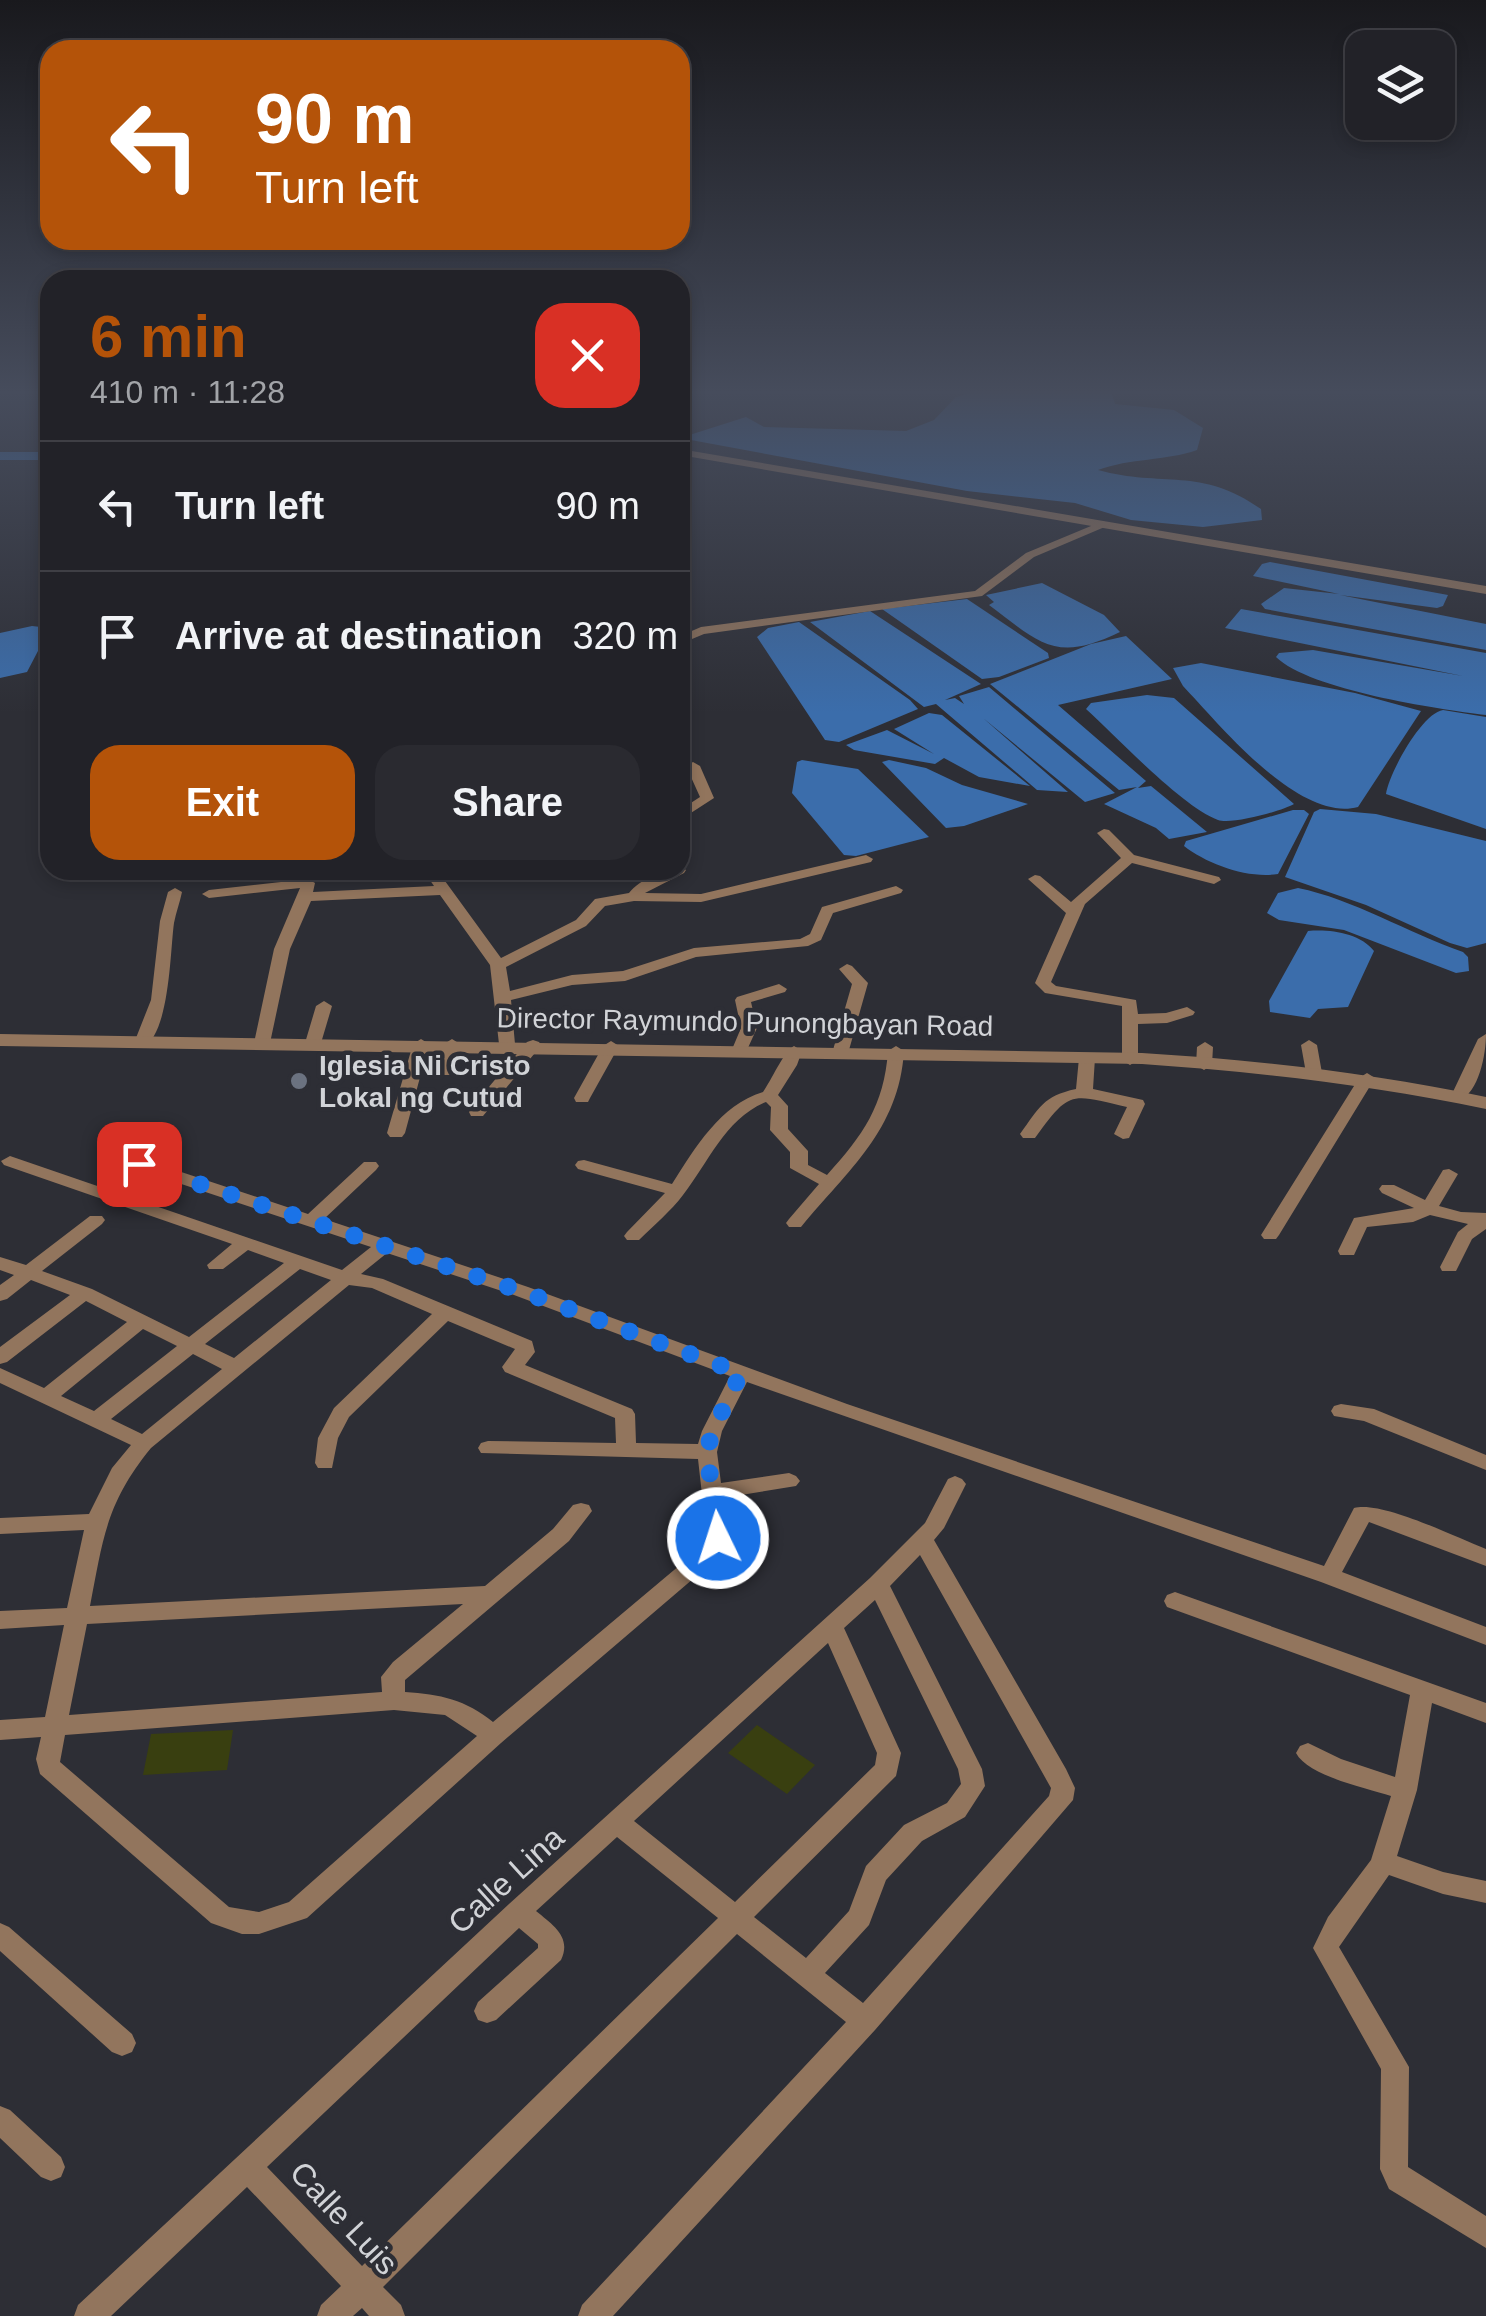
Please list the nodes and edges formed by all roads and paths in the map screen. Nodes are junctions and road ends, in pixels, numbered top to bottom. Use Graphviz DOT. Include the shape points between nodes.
graph roads {
  1 [pos="945,497"];
  2 [pos="1103,524"];
  3 [pos="1486,590"];
  4 [pos="690,636"];
  5 [pos="693,766"];
  6 [pos="690,809"];
  7 [pos="1104,833"];
  8 [pos="1129,858"];
  9 [pos="866,859"];
  10 [pos="1034,879"];
  11 [pos="437,880"];
  12 [pos="658,880"];
  13 [pos="1214,880"];
  14 [pos="444,890"];
  15 [pos="896,890"];
  16 [pos="175,892"];
  17 [pos="209,894"];
  18 [pos="304,897"];
  19 [pos="634,897"];
  20 [pos="1073,911"];
  21 [pos="498,965"];
  22 [pos="847,969"];
  23 [pos="779,989"];
  24 [pos="503,998"];
  25 [pos="324,1006"];
  26 [pos="1187,1012"];
  27 [pos="1132,1019"];
  28 [pos="1486,1039"];
  29 [pos="0,1040"];
  30 [pos="142,1042"];
  31 [pos="262,1043"];
  32 [pos="313,1043"];
  33 [pos="421,1044"];
  34 [pos="452,1044"];
  35 [pos="507,1044"];
  36 [pos="533,1045"];
  37 [pos="1309,1045"];
  38 [pos="611,1046"];
  39 [pos="741,1047"];
  40 [pos="794,1050"];
  41 [pos="841,1050"];
  42 [pos="896,1051"];
  43 [pos="1086,1058"];
  44 [pos="1130,1060"];
  45 [pos="1478,1069"];
  46 [pos="444,1072"];
  47 [pos="1314,1073"];
  48 [pos="1367,1078"];
  49 [pos="1084,1092"];
  50 [pos="768,1096"];
  51 [pos="1459,1096"];
  52 [pos="582,1098"];
  53 [pos="1486,1103"];
  54 [pos="477,1112"];
  55 [pos="396,1133"];
  56 [pos="1028,1134"];
  57 [pos="1123,1134"];
  58 [pos="10,1161"];
  59 [pos="139,1164"];
  60 [pos="584,1165"];
  61 [pos="370,1166"];
  62 [pos="1449,1174"];
  63 [pos="830,1184"];
  64 [pos="1388,1189"];
  65 [pos="677,1191"];
  66 [pos="1429,1208"];
  67 [pos="314,1219"];
  68 [pos="96,1220"];
  69 [pos="1486,1220"];
  70 [pos="794,1222"];
  71 [pos="1270,1235"];
  72 [pos="633,1236"];
  73 [pos="246,1243"];
  74 [pos="384,1246"];
  75 [pos="1347,1252"];
  76 [pos="297,1262"];
  77 [pos="0,1263"];
  78 [pos="216,1266"];
  79 [pos="1449,1266"];
  80 [pos="30,1273"];
  81 [pos="345,1278"];
  82 [pos="85,1293"];
  83 [pos="0,1295"];
  84 [pos="446,1312"];
  85 [pos="142,1321"];
  86 [pos="193,1344"];
  87 [pos="0,1357"];
  88 [pos="235,1368"];
  89 [pos="741,1373"];
  90 [pos="0,1375"];
  91 [pos="46,1397"];
  92 [pos="1342,1411"];
  93 [pos="96,1420"];
  94 [pos="144,1444"];
  95 [pos="488,1448"];
  96 [pos="626,1448"];
  97 [pos="707,1452"];
  98 [pos="1486,1462"];
  99 [pos="325,1463"];
  100 [pos="789,1482"];
  101 [pos="955,1484"];
  102 [pos="714,1492"];
  103 [pos="581,1511"];
  104 [pos="96,1522"];
  105 [pos="0,1526"];
  106 [pos="922,1540"];
  107 [pos="1486,1558"];
  108 [pos="1330,1576"];
  109 [pos="878,1584"];
  110 [pos="486,1594"];
  111 [pos="1175,1601"];
  112 [pos="78,1615"];
  113 [pos="0,1620"];
  114 [pos="832,1626"];
  115 [pos="1486,1636"];
  116 [pos="1423,1690"];
  117 [pos="394,1701"];
  118 [pos="1486,1714"];
  119 [pos="53,1726"];
  120 [pos="0,1730"];
  121 [pos="493,1736"];
  122 [pos="1308,1753"];
  123 [pos="1405,1790"];
  124 [pos="618,1823"];
  125 [pos="1383,1862"];
  126 [pos="1486,1892"];
  127 [pos="518,1912"];
  128 [pos="737,1920"];
  129 [pos="0,1935"];
  130 [pos="806,1976"];
  131 [pos="488,2011"];
  132 [pos="865,2021"];
  133 [pos="122,2043"];
  134 [pos="0,2119"];
  135 [pos="51,2167"];
  136 [pos="248,2168"];
  137 [pos="1486,2233"];
  138 [pos="360,2288"];
  139 [pos="90,2316"];
  140 [pos="332,2316"];
  141 [pos="390,2316"];
  142 [pos="593,2316"];
  1 -- 2 [label="street"];
  2 -- 3 [label="street"];
  2 -- 4 [label="street" via="1030,556 978,594"];
  5 -- 6 [label="street" via="707,798"];
  7 -- 8 [label="street"];
  8 -- 13 [label="street"];
  8 -- 20 [label="street"];
  9 -- 19 [label="street" via="701,898"];
  10 -- 20 [label="street"];
  11 -- 14 [label="street"];
  12 -- 19 [label="street"];
  14 -- 18 [label="street"];
  14 -- 21 [label="street"];
  15 -- 24 [label="street" via="827,910 816,936 803,943 694,953 625,976 572,980"];
  16 -- 30 [label="street" via="160,1000"];
  17 -- 18 [label="street" via="308,883"];
  18 -- 31 [label="street" via="282,950"];
  19 -- 21 [label="street" via="600,902 581,924"];
  20 -- 27 [label="street" via="1043,983 1051,990 1127,1002"];
  21 -- 24 [label="street"];
  22 -- 41 [label="street" via="860,983"];
  23 -- 39 [label="street" via="743,1000 749,1028"];
  24 -- 35 [label="street"];
  25 -- 32 [label="street"];
  26 -- 27 [label="street"];
  27 -- 44 [label="street"];
  28 -- 45 [label="street"];
  29 -- 30 [label="street, Director Raymundo Punongbayan Road"];
  30 -- 31 [label="street, Director Raymundo Punongbayan Road"];
  31 -- 32 [label="street, Director Raymundo Punongbayan Road"];
  32 -- 33 [label="street, Director Raymundo Punongbayan Road"];
  33 -- 34 [label="street, Director Raymundo Punongbayan Road"];
  33 -- 55 [label="street"];
  34 -- 35 [label="street, Director Raymundo Punongbayan Road"];
  34 -- 46 [label="street"];
  35 -- 36 [label="street, Director Raymundo Punongbayan Road"];
  36 -- 38 [label="street, Director Raymundo Punongbayan Road"];
  36 -- 54 [label="street"];
  37 -- 47 [label="street"];
  38 -- 39 [label="street, Director Raymundo Punongbayan Road"];
  38 -- 52 [label="street"];
  39 -- 40 [label="street, Director Raymundo Punongbayan Road"];
  40 -- 41 [label="street, Director Raymundo Punongbayan Road"];
  40 -- 50 [label="street"];
  41 -- 42 [label="street, Director Raymundo Punongbayan Road"];
  42 -- 43 [label="street, Director Raymundo Punongbayan Road"];
  42 -- 63 [label="street" via="883,1110"];
  43 -- 44 [label="street, Director Raymundo Punongbayan Road"];
  43 -- 49 [label="street"];
  44 -- 47 [label="street, Director Raymundo Punongbayan Road" via="1204,1056"];
  45 -- 51 [label="street"];
  47 -- 48 [label="street, Director Raymundo Punongbayan Road"];
  48 -- 51 [label="street, Director Raymundo Punongbayan Road"];
  48 -- 71 [label="street"];
  49 -- 56 [label="street" via="1053,1101"];
  49 -- 57 [label="street" via="1137,1104"];
  50 -- 63 [label="street" via="780,1106 779,1130 799,1151 798,1168"];
  50 -- 65 [label="street" via="747,1102"];
  51 -- 53 [label="street, Director Raymundo Punongbayan Road"];
  58 -- 73 [label="street"];
  59 -- 67 [label="street"];
  60 -- 65 [label="street"];
  61 -- 67 [label="street"];
  62 -- 66 [label="street"];
  63 -- 70 [label="street"];
  64 -- 66 [label="street"];
  65 -- 72 [label="street"];
  66 -- 69 [label="street"];
  66 -- 75 [label="street" via="1413,1216 1364,1219"];
  67 -- 74 [label="street"];
  68 -- 80 [label="street"];
  69 -- 79 [label="street" via="1464,1236"];
  73 -- 76 [label="street"];
  73 -- 78 [label="street"];
  74 -- 81 [label="street"];
  74 -- 89 [label="street"];
  76 -- 81 [label="street"];
  76 -- 86 [label="street"];
  77 -- 80 [label="street"];
  80 -- 82 [label="street"];
  80 -- 83 [label="street"];
  81 -- 84 [label="street"];
  81 -- 88 [label="street"];
  82 -- 85 [label="street"];
  82 -- 87 [label="street"];
  84 -- 96 [label="street" via="525,1346 512,1368 518,1372 625,1414"];
  84 -- 99 [label="street" via="341,1413"];
  85 -- 86 [label="street"];
  85 -- 91 [label="street"];
  86 -- 88 [label="street"];
  86 -- 93 [label="street"];
  88 -- 94 [label="street"];
  89 -- 97 [label="street"];
  89 -- 108 [label="street"];
  90 -- 91 [label="street"];
  91 -- 93 [label="street"];
  92 -- 98 [label="street" via="1367,1414"];
  93 -- 94 [label="street"];
  94 -- 104 [label="street" via="120,1472"];
  95 -- 96 [label="street"];
  96 -- 97 [label="street"];
  97 -- 102 [label="street"];
  100 -- 102 [label="street"];
  101 -- 106 [label="street, Calle Lina"];
  102 -- 121 [label="street" via="718,1538 703,1559"];
  103 -- 110 [label="street"];
  104 -- 105 [label="street"];
  104 -- 112 [label="street"];
  106 -- 109 [label="street, Calle Lina"];
  106 -- 132 [label="street" via="1063,1788 1060,1800"];
  107 -- 108 [label="street" via="1362,1514"];
  108 -- 115 [label="street"];
  109 -- 114 [label="street, Calle Lina"];
  109 -- 130 [label="street" via="974,1786 956,1810 912,1833 875,1874 860,1917"];
  110 -- 112 [label="street"];
  110 -- 117 [label="street" via="401,1668 392,1685"];
  111 -- 116 [label="street"];
  112 -- 113 [label="street"];
  112 -- 119 [label="street"];
  114 -- 124 [label="street, Calle Lina"];
  114 -- 128 [label="street" via="890,1761"];
  116 -- 118 [label="street"];
  116 -- 123 [label="street"];
  117 -- 119 [label="street"];
  117 -- 121 [label="street" via="450,1704"];
  119 -- 120 [label="street"];
  119 -- 121 [label="street" via="50,1768 220,1915 246,1926 298,1910"];
  122 -- 123 [label="street"];
  123 -- 125 [label="street"];
  124 -- 127 [label="street, Calle Lina"];
  124 -- 128 [label="street"];
  125 -- 126 [label="street"];
  125 -- 137 [label="street" via="1326,1948 1395,2068 1399,2180"];
  127 -- 131 [label="street" via="550,1938 552,1952"];
  127 -- 136 [label="street, Calle Lina"];
  128 -- 130 [label="street"];
  128 -- 138 [label="street"];
  129 -- 133 [label="street"];
  130 -- 132 [label="street"];
  132 -- 142 [label="street"];
  134 -- 135 [label="street"];
  136 -- 138 [label="street, Calle Luis"];
  136 -- 139 [label="street, Calle Lina"];
  138 -- 140 [label="street"];
  138 -- 141 [label="street, Calle Luis"];
}
